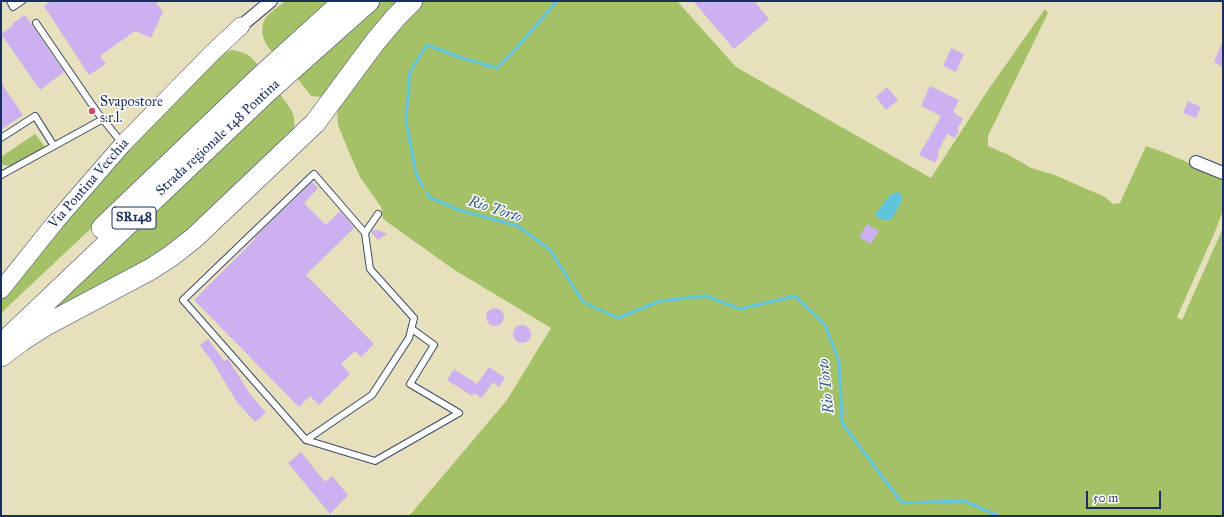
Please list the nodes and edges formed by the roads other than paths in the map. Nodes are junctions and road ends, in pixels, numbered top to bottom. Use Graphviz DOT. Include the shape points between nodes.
graph roads {
  1 [pos="10,1"];
  2 [pos="22,1"];
  3 [pos="271,1"];
  4 [pos="344,1"];
  5 [pos="369,1"];
  6 [pos="412,1"];
  7 [pos="36,23"];
  8 [pos="241,26"];
  9 [pos="263,84"];
  10 [pos="103,119"];
  11 [pos="1,138"];
  12 [pos="123,144"];
  13 [pos="54,146"];
  14 [pos="1196,162"];
  15 [pos="1223,173"];
  16 [pos="1,175"];
  17 [pos="378,214"];
  18 [pos="365,233"];
  19 [pos="1,290"];
  20 [pos="1,325"];
  21 [pos="412,329"];
  22 [pos="1,344"];
  23 [pos="1,356"];
  24 [pos="306,440"];
  1 -- 2 [label="lane" via="13,7"];
  3 -- 8 [label="street, Via Pontina Vecchia"];
  4 -- 9 [label="highway, Strada regionale 148 Pontina / SR148"];
  5 -- 9 [label="highway, Strada regionale 148 Pontina / SR148"];
  6 -- 23 [label="highway" via="375,42 315,123 194,238 151,269 46,325"];
  7 -- 10 [label="lane"];
  8 -- 12 [label="street, Via Pontina Vecchia"];
  9 -- 20 [label="highway, Strada regionale 148 Pontina / SR148"];
  9 -- 22 [label="highway, Strada regionale 148 Pontina / SR148"];
  10 -- 12 [label="lane"];
  10 -- 13 [label="lane"];
  11 -- 13 [label="lane" via="35,116"];
  12 -- 19 [label="street, Via Pontina Vecchia"];
  13 -- 16 [label="lane"];
  14 -- 15 [label="street"];
  17 -- 18 [label="lane"];
  18 -- 21 [label="lane" via="370,269 414,318"];
  18 -- 24 [label="lane" via="314,174 183,300"];
  21 -- 24 [label="lane" via="409,338 372,395"];
  21 -- 24 [label="lane" via="434,345 410,384 459,413 375,461"];
}
